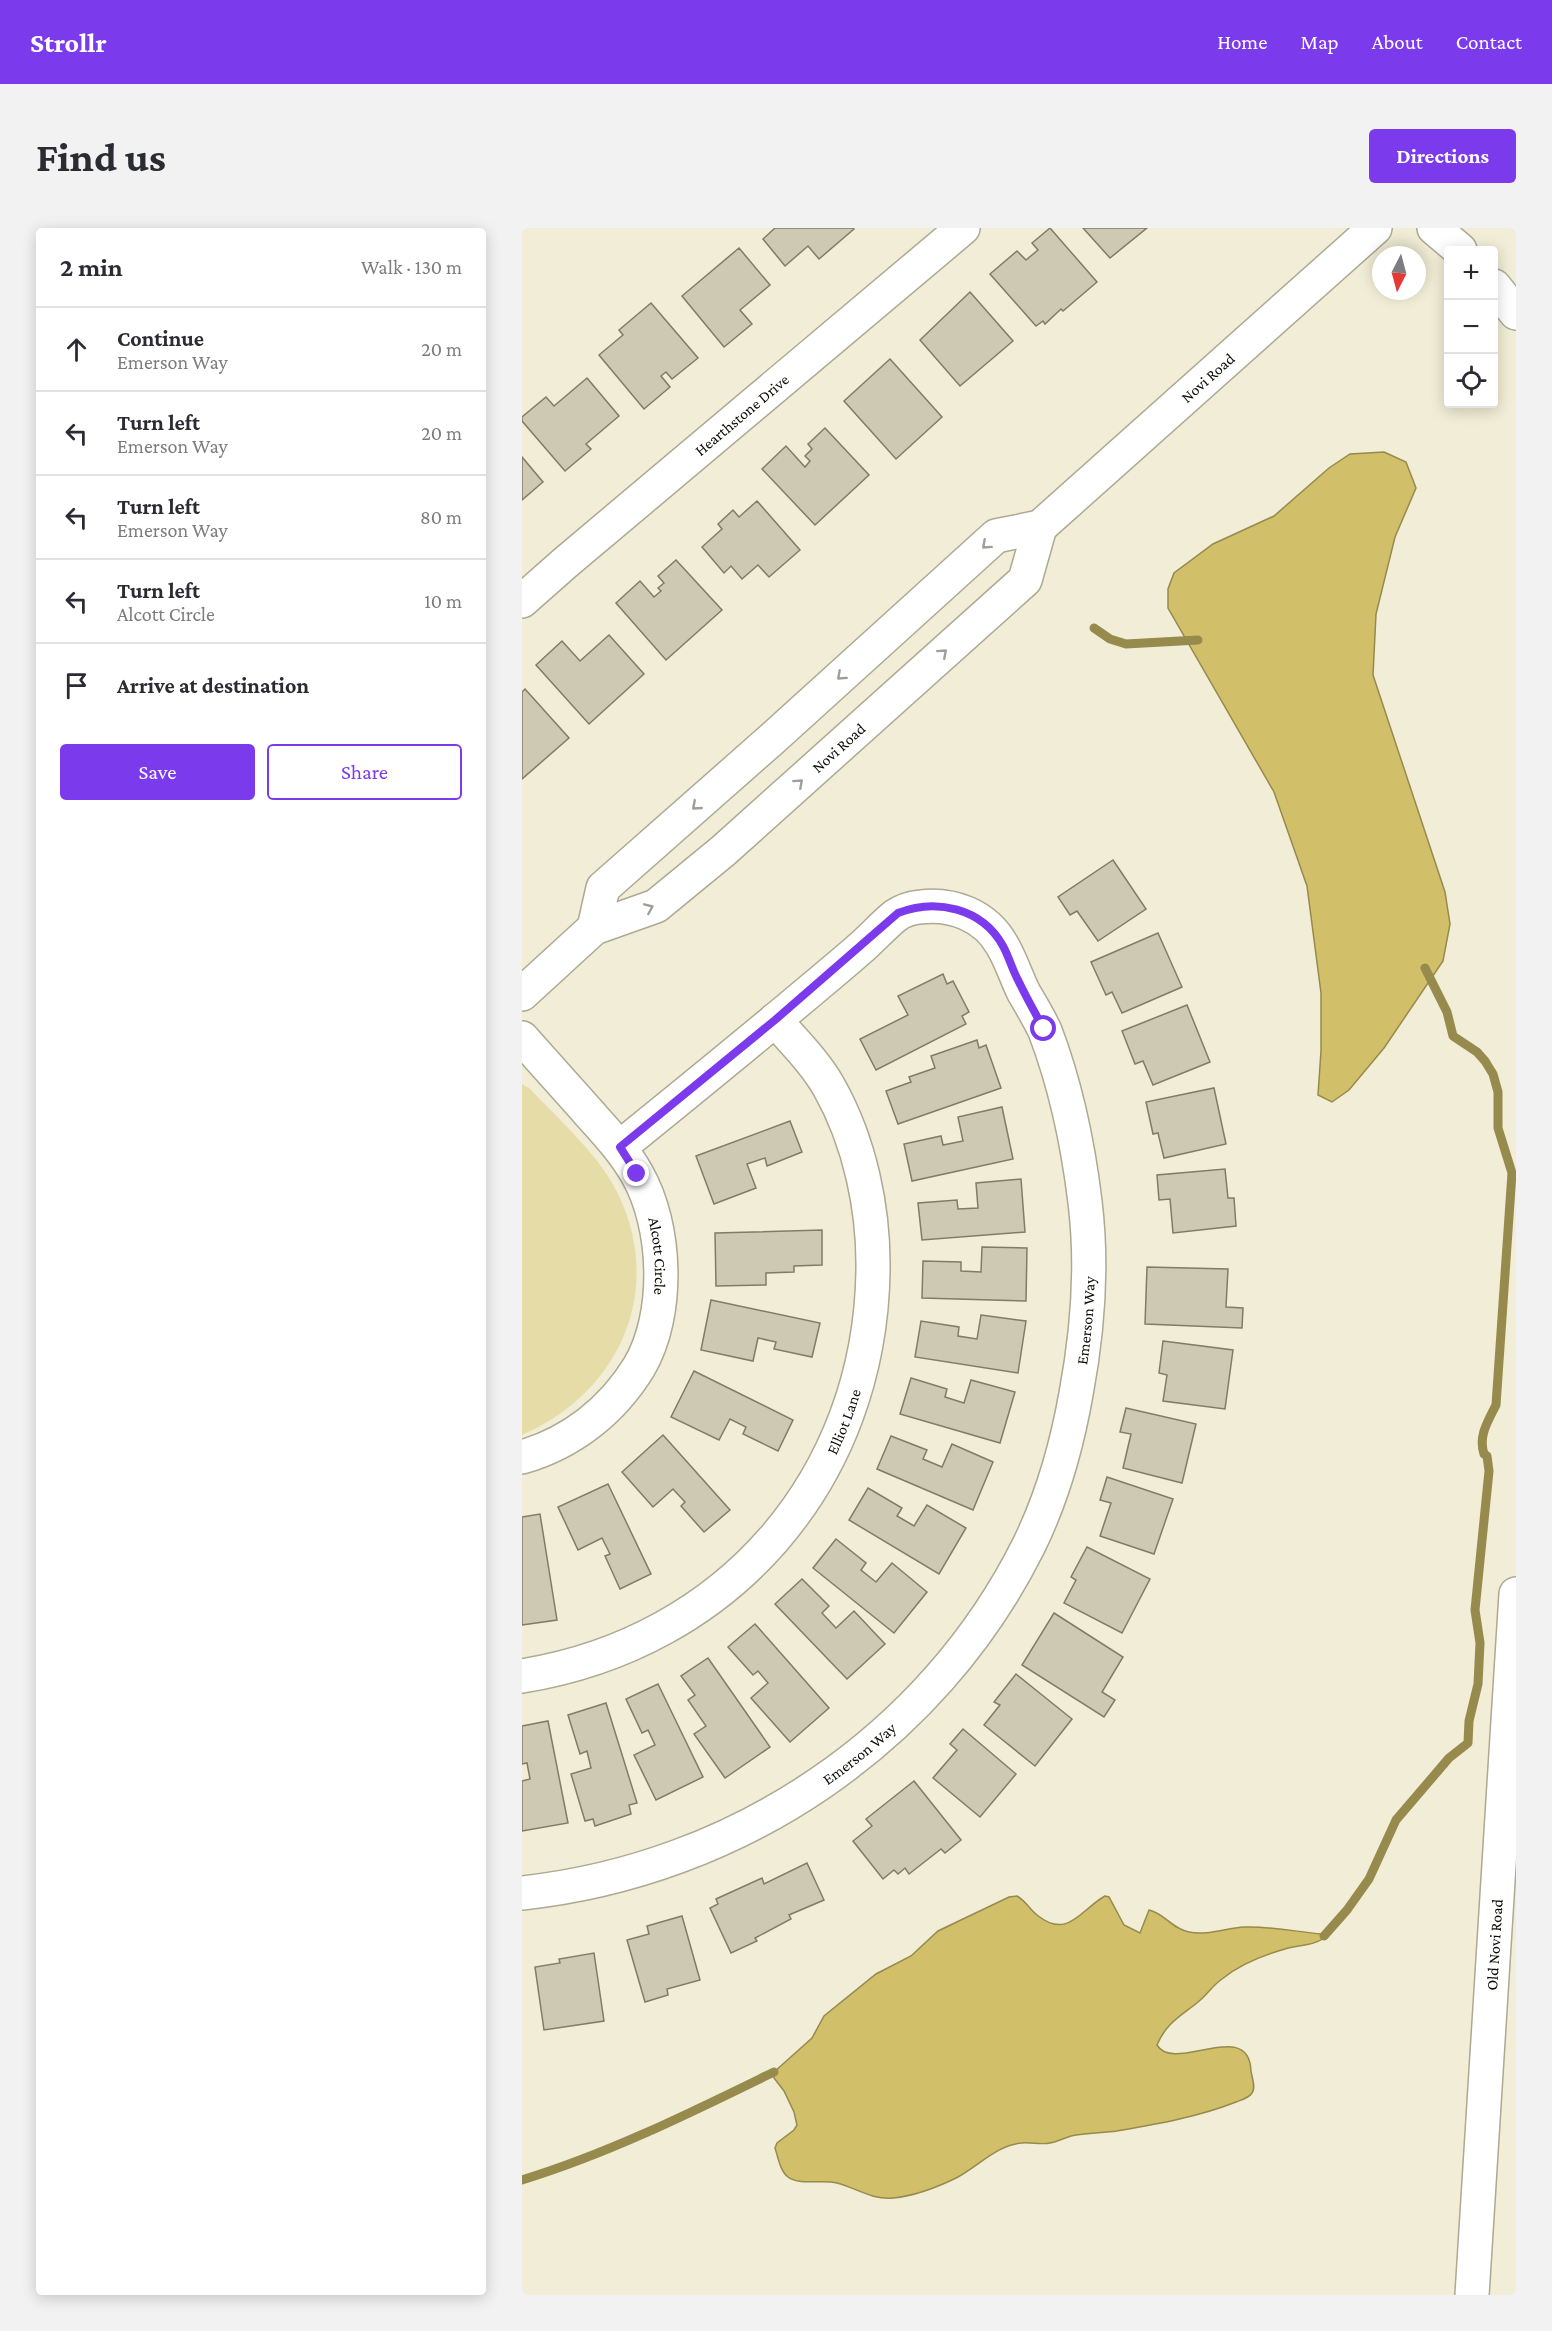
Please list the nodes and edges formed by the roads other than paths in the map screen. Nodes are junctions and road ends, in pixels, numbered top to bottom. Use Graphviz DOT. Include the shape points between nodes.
graph roads {
  1 [pos="963,228"];
  2 [pos="1375,228"];
  3 [pos="1434,228"];
  4 [pos="1455,246"];
  5 [pos="1498,291"];
  6 [pos="1516,313"];
  7 [pos="1040,527"];
  8 [pos="522,602"];
  9 [pos="594,928"];
  10 [pos="522,994"];
  11 [pos="775,1020"];
  12 [pos="522,1038"];
  13 [pos="620,1147"];
  14 [pos="522,1457"];
  15 [pos="1516,1607"];
  16 [pos="522,1676"];
  17 [pos="522,1893"];
  18 [pos="1472,2295"];
  1 -- 8 [label="street, Hearthstone Drive"];
  2 -- 7 [label="street, Novi Road"];
  3 -- 4 [label="street"];
  5 -- 6 [label="street"];
  9 -- 7 [label="street, Novi Road, one-way" via="656,906 723,851 1025,580"];
  7 -- 9 [label="street, one-way" via="996,536 603,888"];
  9 -- 10 [label="street, Novi Road"];
  11 -- 13 [label="street, Emerson Way"];
  11 -- 16 [label="street, Elliot Lane" via="814,1063 842,1112 867,1198 873,1247 871,1318 855,1396 817,1480 774,1539 732,1582 671,1626 629,1646 583,1663"];
  11 -- 17 [label="street, Emerson Way" via="898,913 913,907 941,905 967,913 992,931 1044,1029 1075,1131 1088,1225 1089,1266 1083,1360 1070,1428 1030,1542 976,1634 905,1714 863,1751 803,1796 726,1838 603,1880"];
  12 -- 13 [label="street, Alcott Circle"];
  13 -- 14 [label="street, Alcott Circle" via="649,1197 657,1223 661,1276 651,1337 640,1365 600,1414 560,1443"];
  15 -- 18 [label="street, Old Novi Road"];
}
